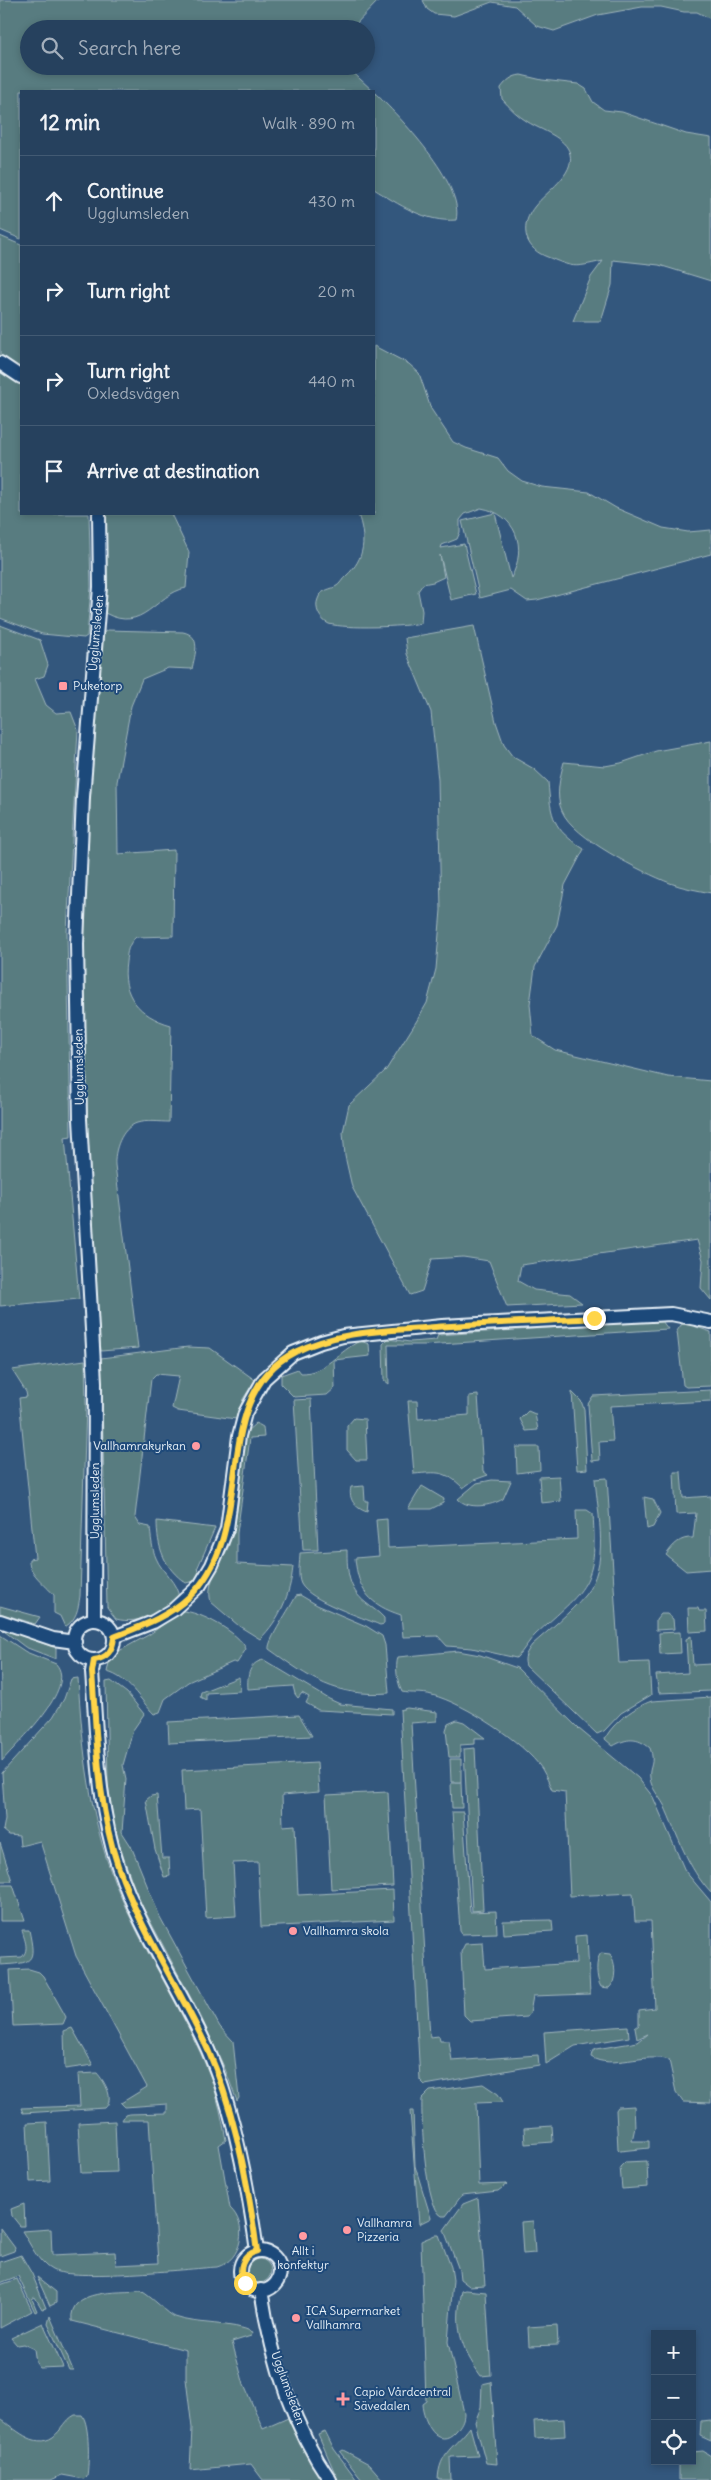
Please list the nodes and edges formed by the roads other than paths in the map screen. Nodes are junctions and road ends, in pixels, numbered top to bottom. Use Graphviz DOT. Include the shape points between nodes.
graph roads {
  1 [pos="0,363"];
  2 [pos="20,376"];
  3 [pos="100,515"];
  4 [pos="711,1322"];
  5 [pos="94,1620"];
  6 [pos="0,1621"];
  7 [pos="114,1637"];
  8 [pos="74,1642"];
  9 [pos="94,1660"];
  10 [pos="257,2251"];
  11 [pos="261,2290"];
  12 [pos="330,2480"];
  1 -- 2 [label="street"];
  3 -- 5 [label="street, Ugglumsleden" via="100,586 83,797 77,944 80,1119 95,1382"];
  4 -- 7 [label="street" via="671,1314 433,1327 343,1336 294,1353 264,1379 245,1413 227,1529 208,1572 191,1596 173,1610 154,1622"];
  5 -- 7 [label="street" via="108,1626"];
  5 -- 8 [label="street" via="80,1627"];
  6 -- 8 [label="street"];
  7 -- 9 [label="street" via="108,1654"];
  8 -- 9 [label="street" via="81,1655"];
  9 -- 10 [label="street" via="92,1672 98,1755 110,1839 129,1894 190,2012 226,2095"];
  10 -- 11 [label="street" via="244,2259 241,2274 248,2286"];
  10 -- 11 [label="street" via="272,2254 280,2271 274,2284"];
  11 -- 12 [label="street, Ugglumsleden" via="287,2392"];
}
